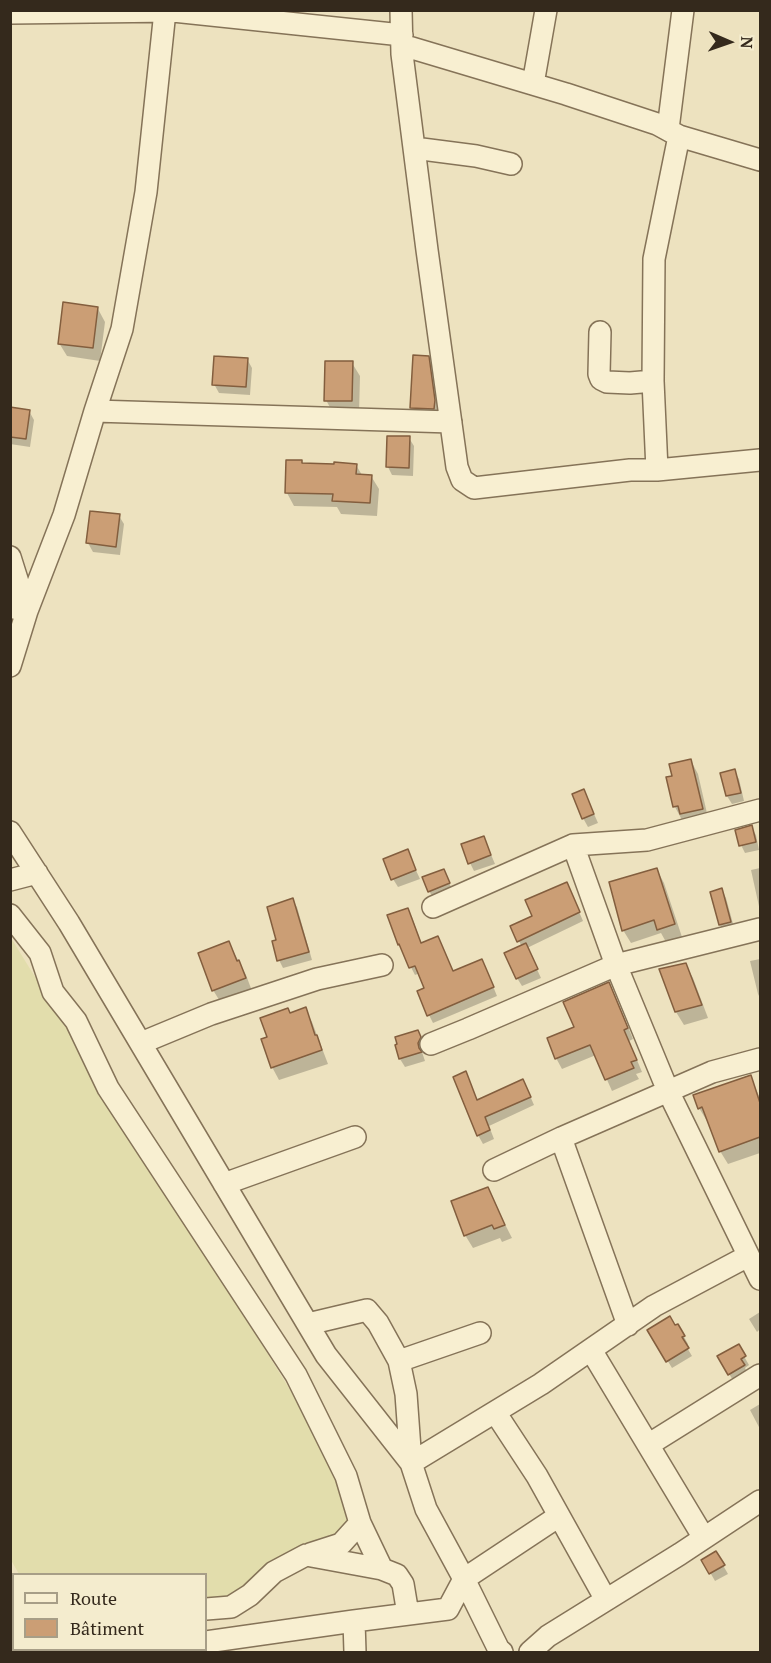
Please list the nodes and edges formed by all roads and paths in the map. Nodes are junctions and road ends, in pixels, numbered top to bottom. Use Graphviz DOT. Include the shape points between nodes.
graph roads {
  1 [pos="402,10"];
  2 [pos="546,10"];
  3 [pos="683,10"];
  4 [pos="165,11"];
  5 [pos="10,12"];
  6 [pos="261,15"];
  7 [pos="402,40"];
  8 [pos="532,84"];
  9 [pos="674,132"];
  10 [pos="414,148"];
  11 [pos="760,160"];
  12 [pos="511,164"];
  13 [pos="600,332"];
  14 [pos="653,381"];
  15 [pos="95,411"];
  16 [pos="451,422"];
  17 [pos="760,460"];
  18 [pos="657,470"];
  19 [pos="10,557"];
  20 [pos="19,609"];
  21 [pos="10,666"];
  22 [pos="760,810"];
  23 [pos="10,832"];
  24 [pos="573,845"];
  25 [pos="37,873"];
  26 [pos="10,880"];
  27 [pos="433,907"];
  28 [pos="10,915"];
  29 [pos="760,929"];
  30 [pos="616,964"];
  31 [pos="382,965"];
  32 [pos="141,1042"];
  33 [pos="431,1044"];
  34 [pos="760,1059"];
  35 [pos="668,1091"];
  36 [pos="355,1137"];
  37 [pos="561,1138"];
  38 [pos="494,1170"];
  39 [pos="224,1184"];
  40 [pos="748,1256"];
  41 [pos="760,1279"];
  42 [pos="308,1324"];
  43 [pos="628,1325"];
  44 [pos="480,1333"];
  45 [pos="591,1350"];
  46 [pos="399,1361"];
  47 [pos="760,1375"];
  48 [pos="495,1412"];
  49 [pos="648,1444"];
  50 [pos="411,1463"];
  51 [pos="760,1501"];
  52 [pos="559,1516"];
  53 [pos="360,1523"];
  54 [pos="704,1538"];
  55 [pos="306,1555"];
  56 [pos="382,1569"];
  57 [pos="464,1579"];
  58 [pos="606,1600"];
  59 [pos="207,1609"];
  60 [pos="408,1614"];
  61 [pos="354,1621"];
  62 [pos="207,1642"];
  63 [pos="355,1653"];
  64 [pos="502,1653"];
  65 [pos="530,1653"];
  1 -- 7 [label="street"];
  2 -- 8 [label="street"];
  3 -- 9 [label="street"];
  4 -- 5 [label="street"];
  4 -- 6 [label="street"];
  4 -- 15 [label="street" via="146,192 122,329"];
  6 -- 7 [label="street"];
  7 -- 8 [label="street"];
  7 -- 10 [label="street"];
  8 -- 9 [label="street"];
  9 -- 11 [label="street"];
  9 -- 14 [label="street" via="654,259"];
  10 -- 12 [label="street"];
  10 -- 16 [label="street"];
  13 -- 14 [label="street" via="601,379"];
  14 -- 18 [label="street"];
  15 -- 16 [label="street"];
  15 -- 20 [label="street" via="64,515"];
  16 -- 18 [label="street" via="457,467 462,480 474,488"];
  17 -- 18 [label="street"];
  19 -- 20 [label="street"];
  20 -- 21 [label="street"];
  22 -- 24 [label="street" via="647,840"];
  23 -- 25 [label="street"];
  24 -- 27 [label="street"];
  24 -- 30 [label="street"];
  25 -- 26 [label="street"];
  25 -- 32 [label="street"];
  28 -- 53 [label="street" via="40,953 53,992 76,1021 108,1088 296,1375 346,1476"];
  29 -- 30 [label="street"];
  30 -- 33 [label="street"];
  30 -- 35 [label="street"];
  31 -- 32 [label="street" via="317,979"];
  32 -- 39 [label="street"];
  34 -- 35 [label="street" via="711,1072"];
  35 -- 37 [label="street"];
  35 -- 40 [label="street"];
  36 -- 39 [label="street"];
  37 -- 38 [label="street"];
  37 -- 43 [label="street"];
  39 -- 42 [label="street"];
  40 -- 41 [label="street"];
  40 -- 43 [label="street" via="654,1306"];
  42 -- 46 [label="street" via="367,1310"];
  42 -- 50 [label="street" via="326,1355"];
  43 -- 45 [label="street"];
  44 -- 46 [label="street"];
  45 -- 48 [label="street"];
  45 -- 49 [label="street"];
  46 -- 50 [label="street" via="406,1394"];
  47 -- 49 [label="street"];
  48 -- 50 [label="street"];
  48 -- 52 [label="street"];
  49 -- 54 [label="street"];
  50 -- 57 [label="street" via="426,1509"];
  51 -- 54 [label="street"];
  52 -- 57 [label="street"];
  52 -- 58 [label="street"];
  53 -- 55 [label="street" via="342,1544"];
  53 -- 56 [label="street"];
  54 -- 58 [label="street"];
  55 -- 56 [label="street"];
  55 -- 59 [label="street" via="274,1572 231,1607"];
  56 -- 60 [label="street" via="397,1575 403,1584"];
  57 -- 60 [label="street" via="448,1609"];
  57 -- 64 [label="street"];
  58 -- 65 [label="street" via="548,1636"];
  60 -- 61 [label="street"];
  61 -- 62 [label="street"];
  61 -- 63 [label="street"];
}
